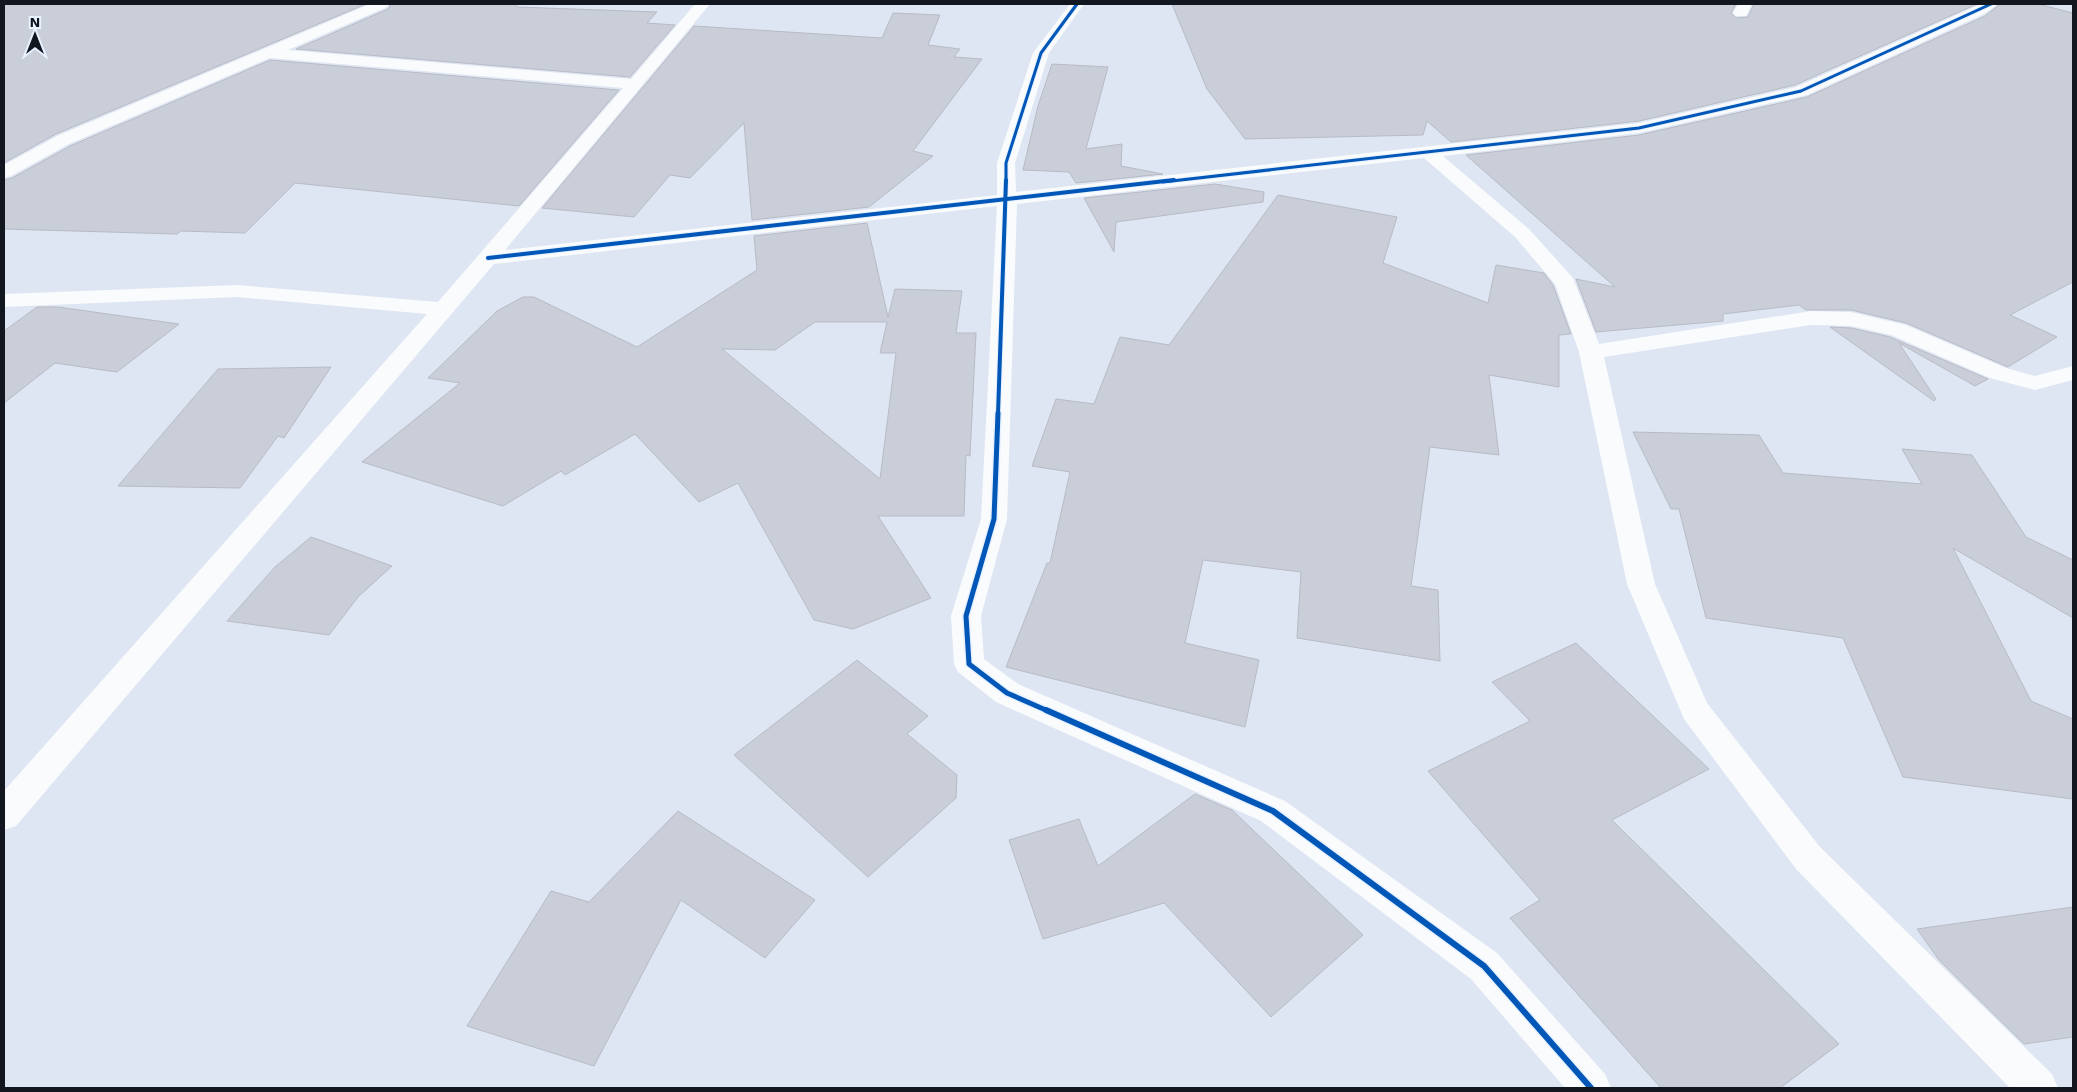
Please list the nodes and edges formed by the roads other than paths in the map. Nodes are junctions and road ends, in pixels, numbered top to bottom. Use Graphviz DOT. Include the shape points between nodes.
graph roads {
  1 [pos="382,4"];
  2 [pos="703,4"];
  3 [pos="1077,4"];
  4 [pos="1991,4"];
  5 [pos="266,53"];
  6 [pos="635,84"];
  7 [pos="1429,153"];
  8 [pos="4,172"];
  9 [pos="1007,201"];
  10 [pos="488,258"];
  11 [pos="4,300"];
  12 [pos="444,308"];
  13 [pos="1591,352"];
  14 [pos="2073,373"];
  15 [pos="4,815"];
  16 [pos="1591,1088"];
  17 [pos="2038,1088"];
  1 -- 5 [label="street"];
  2 -- 6 [label="street"];
  3 -- 9 [label="street" via="1041,54 1006,163"];
  4 -- 7 [label="street" via="1801,91 1638,128"];
  5 -- 6 [label="street"];
  5 -- 8 [label="street" via="63,140"];
  6 -- 10 [label="street"];
  7 -- 9 [label="street"];
  7 -- 13 [label="street" via="1522,233 1565,283"];
  9 -- 10 [label="street"];
  9 -- 16 [label="street" via="994,519 966,616 969,664 1007,693 1273,811 1484,966"];
  10 -- 12 [label="street"];
  11 -- 12 [label="street" via="237,291"];
  12 -- 15 [label="street"];
  13 -- 14 [label="street" via="1811,318 1851,319 1898,330 1998,373 2035,383"];
  13 -- 17 [label="street" via="1641,584 1695,710 1808,858"];
}
